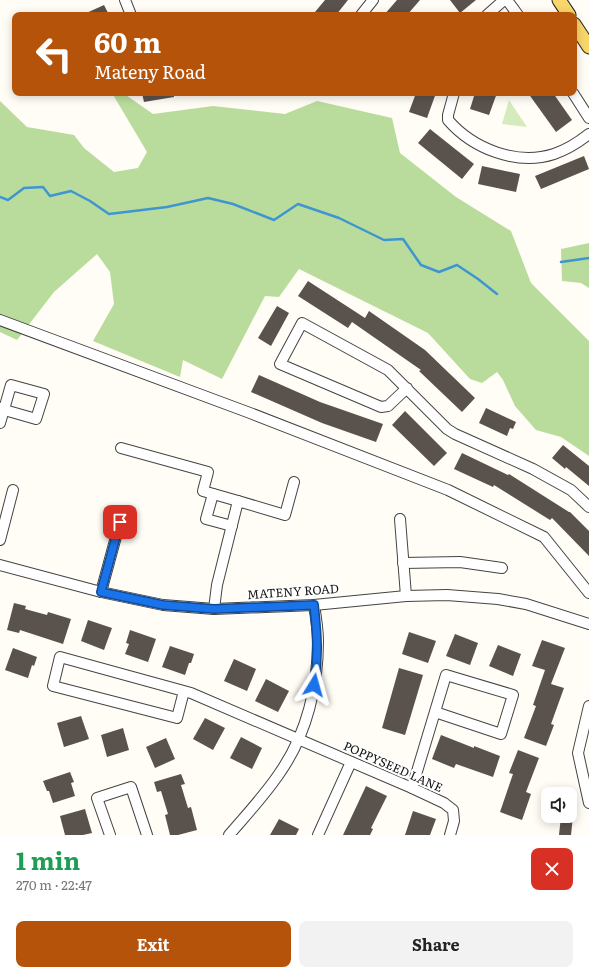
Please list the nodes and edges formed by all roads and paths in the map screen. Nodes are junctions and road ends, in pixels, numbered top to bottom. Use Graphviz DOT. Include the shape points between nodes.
graph roads {
  1 [pos="125,0"];
  2 [pos="373,0"];
  3 [pos="504,0"];
  4 [pos="507,0"];
  5 [pos="559,0"];
  6 [pos="130,12"];
  7 [pos="363,12"];
  8 [pos="490,12"];
  9 [pos="516,12"];
  10 [pos="566,12"];
  11 [pos="577,29"];
  12 [pos="589,47"];
  13 [pos="453,96"];
  14 [pos="575,96"];
  15 [pos="589,118"];
  16 [pos="589,134"];
  17 [pos="0,320"];
  18 [pos="407,388"];
  19 [pos="2,409"];
  20 [pos="0,423"];
  21 [pos="121,448"];
  22 [pos="294,482"];
  23 [pos="13,490"];
  24 [pos="213,494"];
  25 [pos="238,501"];
  26 [pos="589,507"];
  27 [pos="400,519"];
  28 [pos="120,522"];
  29 [pos="232,526"];
  30 [pos="1,534"];
  31 [pos="403,563"];
  32 [pos="0,564"];
  33 [pos="502,568"];
  34 [pos="101,592"];
  35 [pos="589,593"];
  36 [pos="406,596"];
  37 [pos="314,605"];
  38 [pos="214,609"];
  39 [pos="589,624"];
  40 [pos="184,691"];
  41 [pos="589,706"];
  42 [pos="435,712"];
  43 [pos="299,739"];
  44 [pos="351,762"];
  45 [pos="584,765"];
  46 [pos="412,788"];
  47 [pos="589,803"];
  48 [pos="110,835"];
  49 [pos="147,835"];
  50 [pos="229,835"];
  51 [pos="318,835"];
  52 [pos="450,835"];
  1 -- 6 [label="street"];
  2 -- 7 [label="street"];
  3 -- 8 [label="street"];
  4 -- 9 [label="street"];
  5 -- 10 [label="main road"];
  11 -- 12 [label="main road"];
  13 -- 16 [label="street" via="448,120 472,141 499,154 519,158 554,154"];
  14 -- 15 [label="street"];
  17 -- 35 [label="street" via="448,490 544,537"];
  18 -- 18 [label="street" via="388,370 302,323 280,364 381,407 388,406"];
  18 -- 26 [label="street" via="447,429 533,469 571,490"];
  19 -- 20 [label="street"];
  21 -- 24 [label="street" via="208,472 203,491"];
  22 -- 25 [label="street" via="285,516"];
  23 -- 30 [label="street"];
  24 -- 25 [label="street"];
  24 -- 29 [label="street" via="206,519"];
  25 -- 29 [label="street"];
  27 -- 31 [label="street"];
  28 -- 34 [label="street"];
  29 -- 38 [label="street" via="217,585"];
  31 -- 33 [label="street" via="460,562"];
  31 -- 36 [label="street"];
  32 -- 34 [label="street, MATENY ROAD"];
  34 -- 38 [label="street, MATENY ROAD" via="163,605"];
  36 -- 37 [label="street, MATENY ROAD"];
  36 -- 39 [label="street, MATENY ROAD" via="447,595 498,599 526,604"];
  37 -- 38 [label="street, MATENY ROAD"];
  37 -- 43 [label="street" via="318,640 316,673 309,709"];
  40 -- 40 [label="street, POPPYSEED LANE" via="60,657 52,686 177,718"];
  40 -- 43 [label="street, POPPYSEED LANE"];
  41 -- 45 [label="street" via="578,754"];
  42 -- 42 [label="street" via="446,675 513,695 501,734"];
  42 -- 46 [label="street"];
  43 -- 44 [label="street, POPPYSEED LANE"];
  43 -- 50 [label="street" via="268,791"];
  44 -- 46 [label="street, POPPYSEED LANE"];
  44 -- 51 [label="street"];
  45 -- 47 [label="street"];
  46 -- 52 [label="street, POPPYSEED LANE" via="453,810 454,821"];
  48 -- 49 [label="street" via="97,798 131,787"];
}
